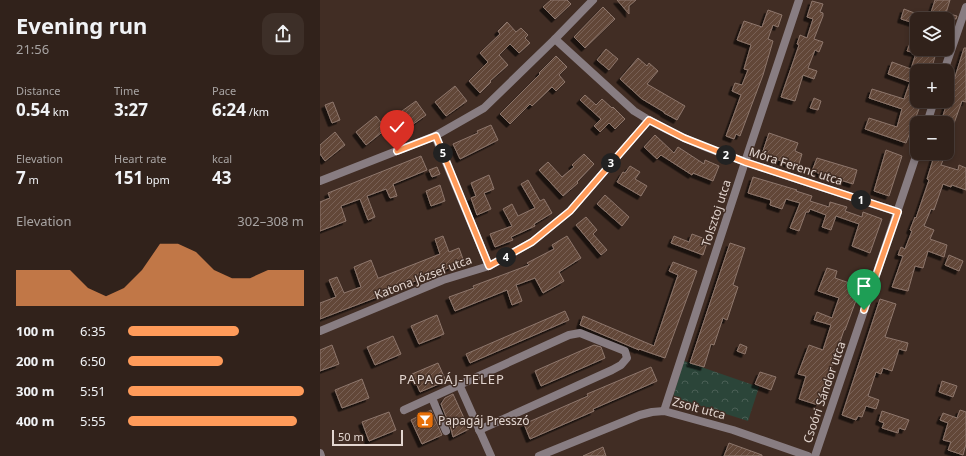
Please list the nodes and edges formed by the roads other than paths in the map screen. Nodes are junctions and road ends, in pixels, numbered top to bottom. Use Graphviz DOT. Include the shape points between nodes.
graph roads {
  1 [pos="593,0"];
  2 [pos="799,0"];
  3 [pos="966,7"];
  4 [pos="556,38"];
  5 [pos="946,64"];
  6 [pos="649,120"];
  7 [pos="436,136"];
  8 [pos="915,160"];
  9 [pos="745,162"];
  10 [pos="320,181"];
  11 [pos="898,212"];
  12 [pos="489,266"];
  13 [pos="320,332"];
  14 [pos="459,384"];
  15 [pos="432,398"];
  16 [pos="404,410"];
  17 [pos="664,411"];
  18 [pos="479,430"];
  19 [pos="446,431"];
  20 [pos="320,453"];
  21 [pos="321,456"];
  22 [pos="491,456"];
  23 [pos="541,456"];
  24 [pos="808,456"];
  25 [pos="815,456"];
  1 -- 4 [label="street"];
  2 -- 9 [label="street, Tolsztoj utca"];
  3 -- 5 [label="street"];
  4 -- 6 [label="street, Móra Ferenc utca" via="634,111"];
  4 -- 7 [label="street" via="484,108"];
  6 -- 9 [label="street, Móra Ferenc utca" via="684,138"];
  6 -- 12 [label="street, Katona József utca" via="570,211 532,242"];
  7 -- 10 [label="street"];
  7 -- 12 [label="street"];
  8 -- 11 [label="street, Csoóri Sándor utca"];
  9 -- 11 [label="street, Móra Ferenc utca"];
  9 -- 17 [label="street, Tolsztoj utca"];
  11 -- 25 [label="street, Csoóri Sándor utca"];
  12 -- 13 [label="street, Katona József utca" via="442,280"];
  14 -- 15 [label="street"];
  14 -- 18 [label="street"];
  14 -- 18 [label="street" via="569,335 580,333 625,351 627,358 622,365"];
  15 -- 16 [label="street"];
  15 -- 19 [label="street"];
  17 -- 23 [label="street, Zsolt utca" via="640,415"];
  17 -- 24 [label="street, Zsolt utca" via="733,430"];
  18 -- 22 [label="street"];
  20 -- 21 [label="street"];
}
